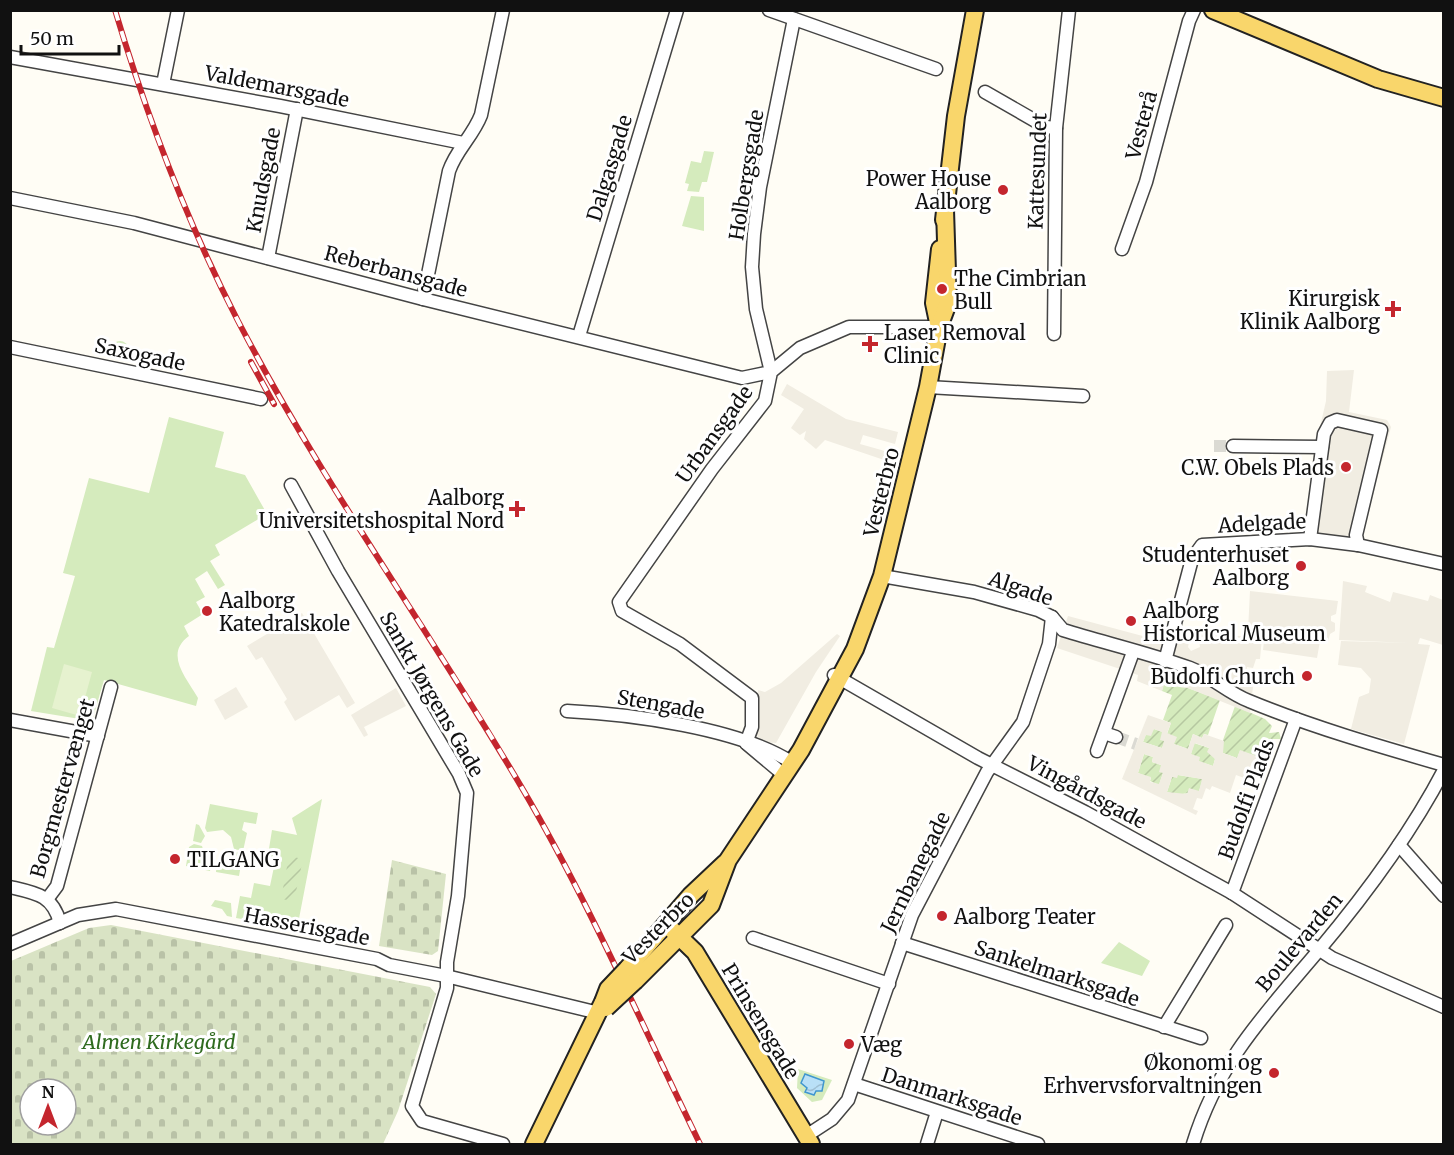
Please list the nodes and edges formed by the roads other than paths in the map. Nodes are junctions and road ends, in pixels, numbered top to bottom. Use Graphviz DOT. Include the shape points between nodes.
graph roads {
  1 [pos="178,10"];
  2 [pos="503,10"];
  3 [pos="677,10"];
  4 [pos="769,10"];
  5 [pos="975,10"];
  6 [pos="1069,10"];
  7 [pos="1194,10"];
  8 [pos="1213,10"];
  9 [pos="794,19"];
  10 [pos="10,57"];
  11 [pos="936,69"];
  12 [pos="163,84"];
  13 [pos="985,92"];
  14 [pos="1443,98"];
  15 [pos="297,109"];
  16 [pos="1056,128"];
  17 [pos="464,144"];
  18 [pos="10,198"];
  19 [pos="1122,249"];
  20 [pos="268,258"];
  21 [pos="423,299"];
  22 [pos="939,327"];
  23 [pos="1054,334"];
  24 [pos="579,336"];
  25 [pos="10,347"];
  26 [pos="771,372"];
  27 [pos="928,387"];
  28 [pos="1083,396"];
  29 [pos="261,399"];
  30 [pos="1233,447"];
  31 [pos="1322,447"];
  32 [pos="291,484"];
  33 [pos="1310,540"];
  34 [pos="1358,545"];
  35 [pos="1443,564"];
  36 [pos="882,576"];
  37 [pos="1052,617"];
  38 [pos="1133,652"];
  39 [pos="1165,661"];
  40 [pos="837,676"];
  41 [pos="111,687"];
  42 [pos="567,711"];
  43 [pos="1296,719"];
  44 [pos="10,720"];
  45 [pos="98,736"];
  46 [pos="746,743"];
  47 [pos="1097,751"];
  48 [pos="992,764"];
  49 [pos="1443,765"];
  50 [pos="788,768"];
  51 [pos="1443,770"];
  52 [pos="1399,845"];
  53 [pos="728,860"];
  54 [pos="10,888"];
  55 [pos="1232,893"];
  56 [pos="1443,896"];
  57 [pos="48,898"];
  58 [pos="60,922"];
  59 [pos="667,925"];
  60 [pos="1226,925"];
  61 [pos="681,936"];
  62 [pos="753,938"];
  63 [pos="902,943"];
  64 [pos="10,944"];
  65 [pos="1319,950"];
  66 [pos="446,975"];
  67 [pos="631,975"];
  68 [pos="889,984"];
  69 [pos="1443,1007"];
  70 [pos="603,1008"];
  71 [pos="1164,1027"];
  72 [pos="1201,1038"];
  73 [pos="854,1084"];
  74 [pos="937,1112"];
  75 [pos="808,1140"];
  76 [pos="503,1144"];
  77 [pos="534,1144"];
  78 [pos="927,1144"];
  79 [pos="1038,1144"];
  80 [pos="1193,1144"];
  1 -- 12 [label="street"];
  2 -- 17 [label="street" via="481,115"];
  3 -- 24 [label="street, Dalgasgade"];
  4 -- 9 [label="street"];
  5 -- 22 [label="main road, Vesterbro" via="956,116 935,282"];
  6 -- 16 [label="street, Kattesundet"];
  7 -- 19 [label="street, Vesterå" via="1146,182"];
  8 -- 14 [label="main road" via="1378,79"];
  9 -- 11 [label="street"];
  9 -- 26 [label="street, Holbergsgade" via="754,234 756,309"];
  10 -- 12 [label="street, Valdemarsgade"];
  12 -- 15 [label="street, Valdemarsgade"];
  13 -- 16 [label="street" via="1046,127"];
  15 -- 17 [label="street, Valdemarsgade"];
  15 -- 20 [label="street, Knudsgade"];
  16 -- 23 [label="street, Kattesundet"];
  17 -- 21 [label="street" via="449,171"];
  18 -- 20 [label="street, Reberbansgade" via="134,223"];
  20 -- 21 [label="street, Reberbansgade"];
  21 -- 24 [label="street, Reberbansgade"];
  22 -- 26 [label="street, Urbansgade" via="849,327 800,348"];
  22 -- 27 [label="main road, Vesterbro"];
  24 -- 26 [label="street, Reberbansgade" via="742,378"];
  25 -- 29 [label="street, Saxogade"];
  26 -- 46 [label="street, Urbansgade" via="765,401 618,605 680,644 752,698 752,727"];
  27 -- 28 [label="street"];
  27 -- 36 [label="main road, Vesterbro"];
  30 -- 31 [label="street"];
  31 -- 33 [label="street"];
  31 -- 34 [label="street" via="1330,423 1337,420 1381,430 1356,535"];
  32 -- 66 [label="street, Sankt Jørgens Gade" via="467,793"];
  33 -- 34 [label="street, Adelgade"];
  33 -- 39 [label="street, Adelgade" via="1202,545 1192,559"];
  34 -- 35 [label="street, Adelgade"];
  36 -- 37 [label="street, Algade" via="974,592"];
  36 -- 40 [label="main road, Vesterbro"];
  37 -- 38 [label="street, Algade" via="1063,630"];
  37 -- 48 [label="street, Jernbanegade" via="1049,644 1023,722"];
  38 -- 39 [label="street, Algade"];
  38 -- 47 [label="street" via="1110,735"];
  39 -- 43 [label="street, Algade" via="1192,669 1233,695"];
  40 -- 48 [label="street, Vingårdsgade"];
  40 -- 50 [label="main road, Vesterbro" via="801,750"];
  41 -- 45 [label="street, Borgmestervænget"];
  42 -- 46 [label="street, Stengade" via="650,718"];
  43 -- 49 [label="street, Algade"];
  43 -- 55 [label="street, Budolfi Plads"];
  44 -- 45 [label="street"];
  45 -- 57 [label="street, Borgmestervænget" via="57,886"];
  46 -- 50 [label="street, Stengade" via="772,750"];
  48 -- 55 [label="street, Vingårdsgade"];
  48 -- 63 [label="street, Jernbanegade" via="912,915"];
  50 -- 53 [label="main road, Vesterbro"];
  51 -- 52 [label="street, Boulevarden"];
  52 -- 56 [label="street"];
  52 -- 65 [label="street, Boulevarden"];
  53 -- 59 [label="main road, Vesterbro"];
  53 -- 61 [label="main road, Vesterbro" via="711,905"];
  54 -- 57 [label="street"];
  55 -- 65 [label="street, Vingårdsgade"];
  57 -- 58 [label="street"];
  58 -- 64 [label="street, Hasserisgade"];
  58 -- 66 [label="street, Hasserisgade" via="91,911 116,909"];
  59 -- 61 [label="main road, Prinsensgade"];
  59 -- 67 [label="main road, Vesterbro"];
  60 -- 71 [label="street"];
  61 -- 67 [label="main road, Vesterbro"];
  61 -- 75 [label="main road, Prinsensgade" via="695,952"];
  62 -- 68 [label="street"];
  63 -- 68 [label="street, Jernbanegade"];
  63 -- 71 [label="street, Sankelmarksgade"];
  65 -- 69 [label="street, Vingårdsgade"];
  65 -- 80 [label="street, Boulevarden" via="1245,1037 1220,1076"];
  66 -- 70 [label="street, Hasserisgade"];
  66 -- 76 [label="street, Sankt Jørgens Gade" via="447,988 412,1106 422,1121"];
  67 -- 70 [label="main road, Vesterbro, bridge" via="608,989"];
  68 -- 73 [label="street, Jernbanegade"];
  70 -- 77 [label="main road, Vesterbro"];
  71 -- 72 [label="street, Sankelmarksgade"];
  73 -- 74 [label="street, Danmarksgade"];
  73 -- 75 [label="street, Jernbanegade" via="838,1114"];
  74 -- 78 [label="street"];
  74 -- 79 [label="street, Danmarksgade"];
}
